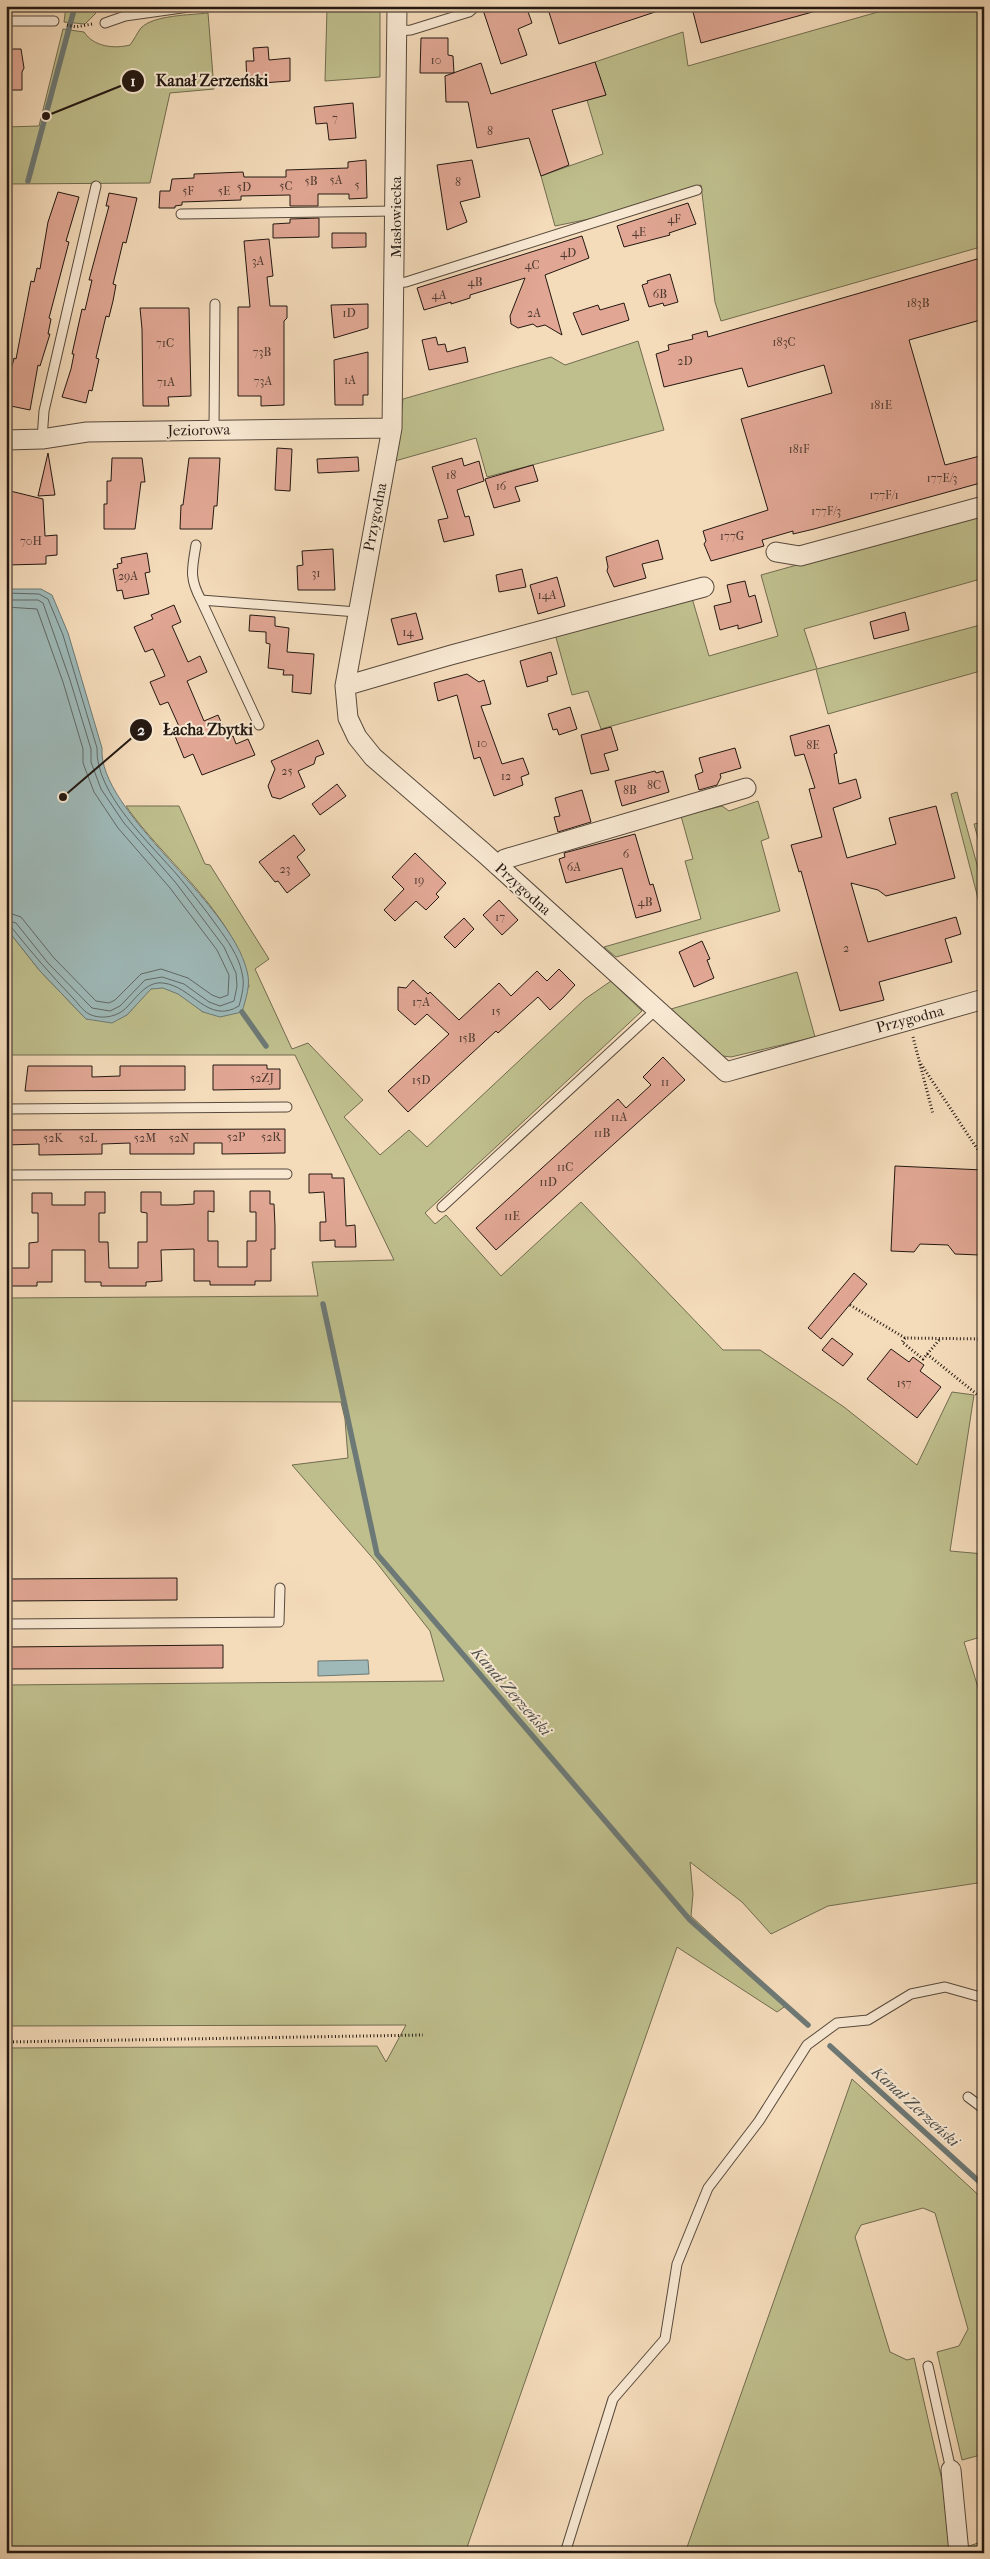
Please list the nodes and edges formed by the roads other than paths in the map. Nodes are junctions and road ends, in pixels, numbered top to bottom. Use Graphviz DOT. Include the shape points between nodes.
graph roads {
  1 [pos="196,6"];
  2 [pos="397,6"];
  3 [pos="476,6"];
  4 [pos="6,21"];
  5 [pos="54,21"];
  6 [pos="105,23"];
  7 [pos="397,31"];
  8 [pos="96,186"];
  9 [pos="697,190"];
  10 [pos="396,210"];
  11 [pos="180,214"];
  12 [pos="395,283"];
  13 [pos="215,304"];
  14 [pos="392,428"];
  15 [pos="214,429"];
  16 [pos="42,439"];
  17 [pos="6,440"];
  18 [pos="984,506"];
  19 [pos="196,545"];
  20 [pos="776,552"];
  21 [pos="704,587"];
  22 [pos="201,600"];
  23 [pos="357,612"];
  24 [pos="345,686"];
  25 [pos="259,724"];
  26 [pos="746,788"];
  27 [pos="497,865"];
  28 [pos="984,999"];
  29 [pos="657,1009"];
  30 [pos="287,1107"];
  31 [pos="6,1109"];
  32 [pos="287,1174"];
  33 [pos="6,1175"];
  34 [pos="442,1207"];
  35 [pos="280,1588"];
  36 [pos="6,1624"];
  37 [pos="984,1998"];
  38 [pos="968,2097"];
  39 [pos="984,2109"];
  40 [pos="928,2366"];
  41 [pos="951,2470"];
  42 [pos="565,2553"];
  43 [pos="959,2553"];
  1 -- 6 [label="lane" via="126,16"];
  2 -- 7 [label="street, Masłowiecka"];
  3 -- 7 [label="lane" via="469,12 444,20"];
  4 -- 5 [label="lane"];
  7 -- 10 [label="street, Masłowiecka"];
  8 -- 16 [label="lane" via="44,411"];
  9 -- 12 [label="lane" via="541,241"];
  10 -- 11 [label="lane"];
  10 -- 12 [label="street, Masłowiecka"];
  12 -- 14 [label="street, Masłowiecka"];
  13 -- 15 [label="lane"];
  14 -- 15 [label="street, Jeziorowa"];
  14 -- 23 [label="street, Przygodna"];
  15 -- 16 [label="street, Jeziorowa" via="87,432"];
  16 -- 17 [label="street, Jeziorowa"];
  18 -- 20 [label="street" via="800,556"];
  19 -- 22 [label="lane" via="192,574"];
  21 -- 24 [label="street"];
  22 -- 23 [label="lane"];
  22 -- 25 [label="lane"];
  23 -- 24 [label="street, Przygodna"];
  24 -- 27 [label="street, Przygodna" via="348,718 357,738 373,757"];
  26 -- 27 [label="street" via="505,859"];
  27 -- 29 [label="street, Przygodna"];
  28 -- 29 [label="street, Przygodna" via="726,1072"];
  29 -- 34 [label="lane"];
  30 -- 31 [label="lane"];
  32 -- 33 [label="lane"];
  35 -- 36 [label="lane" via="279,1622"];
  37 -- 42 [label="lane" via="944,1987 911,1994 868,2020 837,2023 807,2045 759,2121 708,2188 677,2264 664,2339 613,2399"];
  38 -- 39 [label="lane"];
  40 -- 41 [label="lane"];
  41 -- 43 [label="street"];
}
